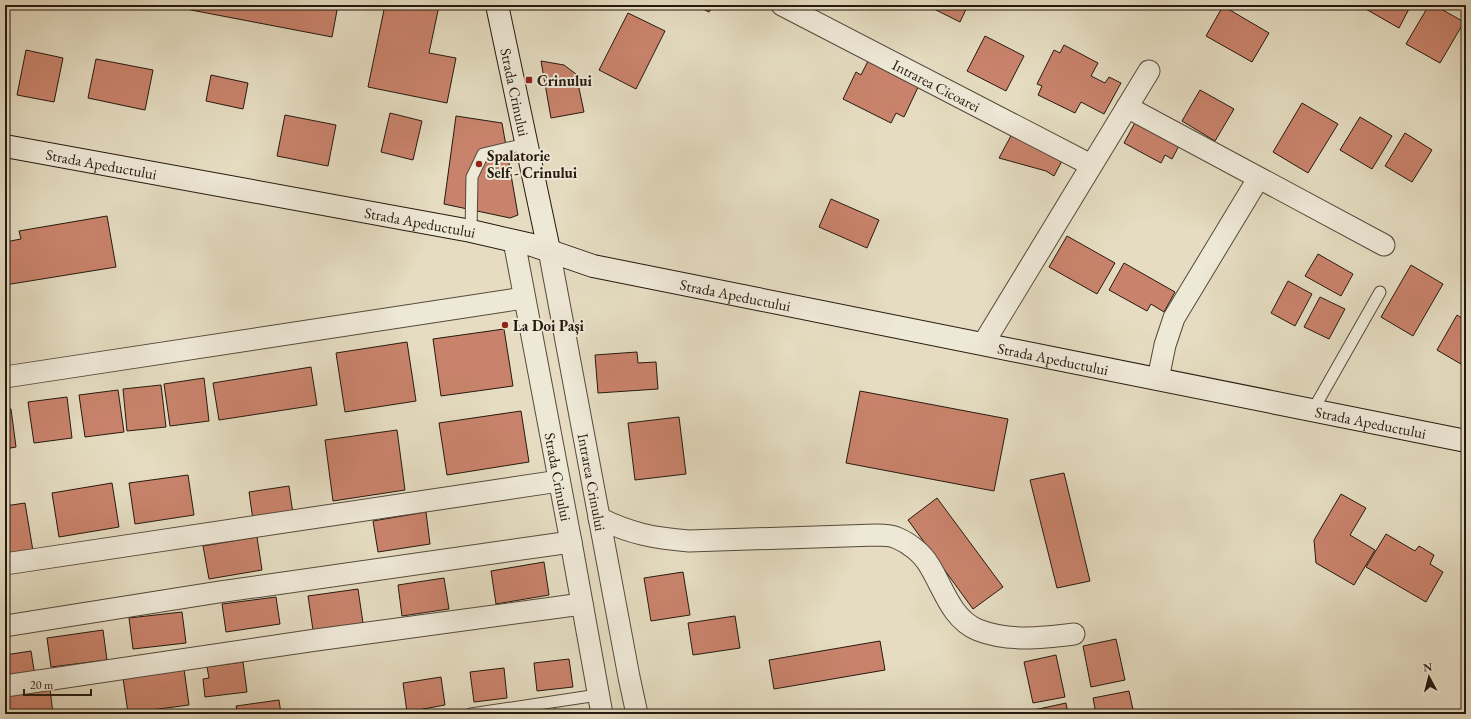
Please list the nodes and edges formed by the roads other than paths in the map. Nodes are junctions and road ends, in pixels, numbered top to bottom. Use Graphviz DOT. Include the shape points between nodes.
graph roads {
  1 [pos="497,5"];
  2 [pos="782,5"];
  3 [pos="1149,71"];
  4 [pos="1127,107"];
  5 [pos="526,144"];
  6 [pos="5,146"];
  7 [pos="1091,166"];
  8 [pos="1258,179"];
  9 [pos="471,231"];
  10 [pos="514,241"];
  11 [pos="1384,246"];
  12 [pos="549,250"];
  13 [pos="1380,292"];
  14 [pos="524,298"];
  15 [pos="983,344"];
  16 [pos="5,377"];
  17 [pos="1158,380"];
  18 [pos="1312,410"];
  19 [pos="1466,441"];
  20 [pos="559,481"];
  21 [pos="599,518"];
  22 [pos="571,542"];
  23 [pos="5,564"];
  24 [pos="582,604"];
  25 [pos="5,626"];
  26 [pos="1074,634"];
  27 [pos="5,686"];
  28 [pos="600,704"];
  29 [pos="471,714"];
  30 [pos="637,714"];
  1 -- 5 [label="street, Strada Crinului"];
  2 -- 7 [label="street, Intrarea Cicoarei"];
  3 -- 4 [label="street"];
  4 -- 7 [label="street"];
  4 -- 8 [label="street"];
  5 -- 9 [label="lane" via="483,154 472,177"];
  5 -- 12 [label="street, Strada Crinului"];
  6 -- 9 [label="street, Strada Apeductului"];
  7 -- 15 [label="street"];
  8 -- 11 [label="street"];
  8 -- 17 [label="street" via="1174,318"];
  9 -- 10 [label="street, Strada Apeductului"];
  10 -- 12 [label="street, Strada Apeductului"];
  10 -- 14 [label="street, Strada Crinului"];
  12 -- 15 [label="street, Strada Apeductului" via="593,266"];
  12 -- 21 [label="street, Intrarea Crinului"];
  13 -- 18 [label="lane"];
  14 -- 16 [label="street"];
  14 -- 20 [label="street, Strada Crinului"];
  15 -- 17 [label="street, Strada Apeductului"];
  17 -- 18 [label="street, Strada Apeductului"];
  18 -- 19 [label="street, Strada Apeductului"];
  20 -- 22 [label="street, Strada Crinului"];
  20 -- 23 [label="street"];
  21 -- 26 [label="street" via="635,533 689,541 876,535 896,537 913,547 929,564 958,616 977,629 1004,637 1035,638"];
  21 -- 30 [label="street, Intrarea Crinului"];
  22 -- 24 [label="street, Strada Crinului"];
  22 -- 25 [label="street" via="219,592"];
  24 -- 27 [label="street"];
  24 -- 28 [label="street, Strada Crinului"];
  28 -- 29 [label="lane"];
}
